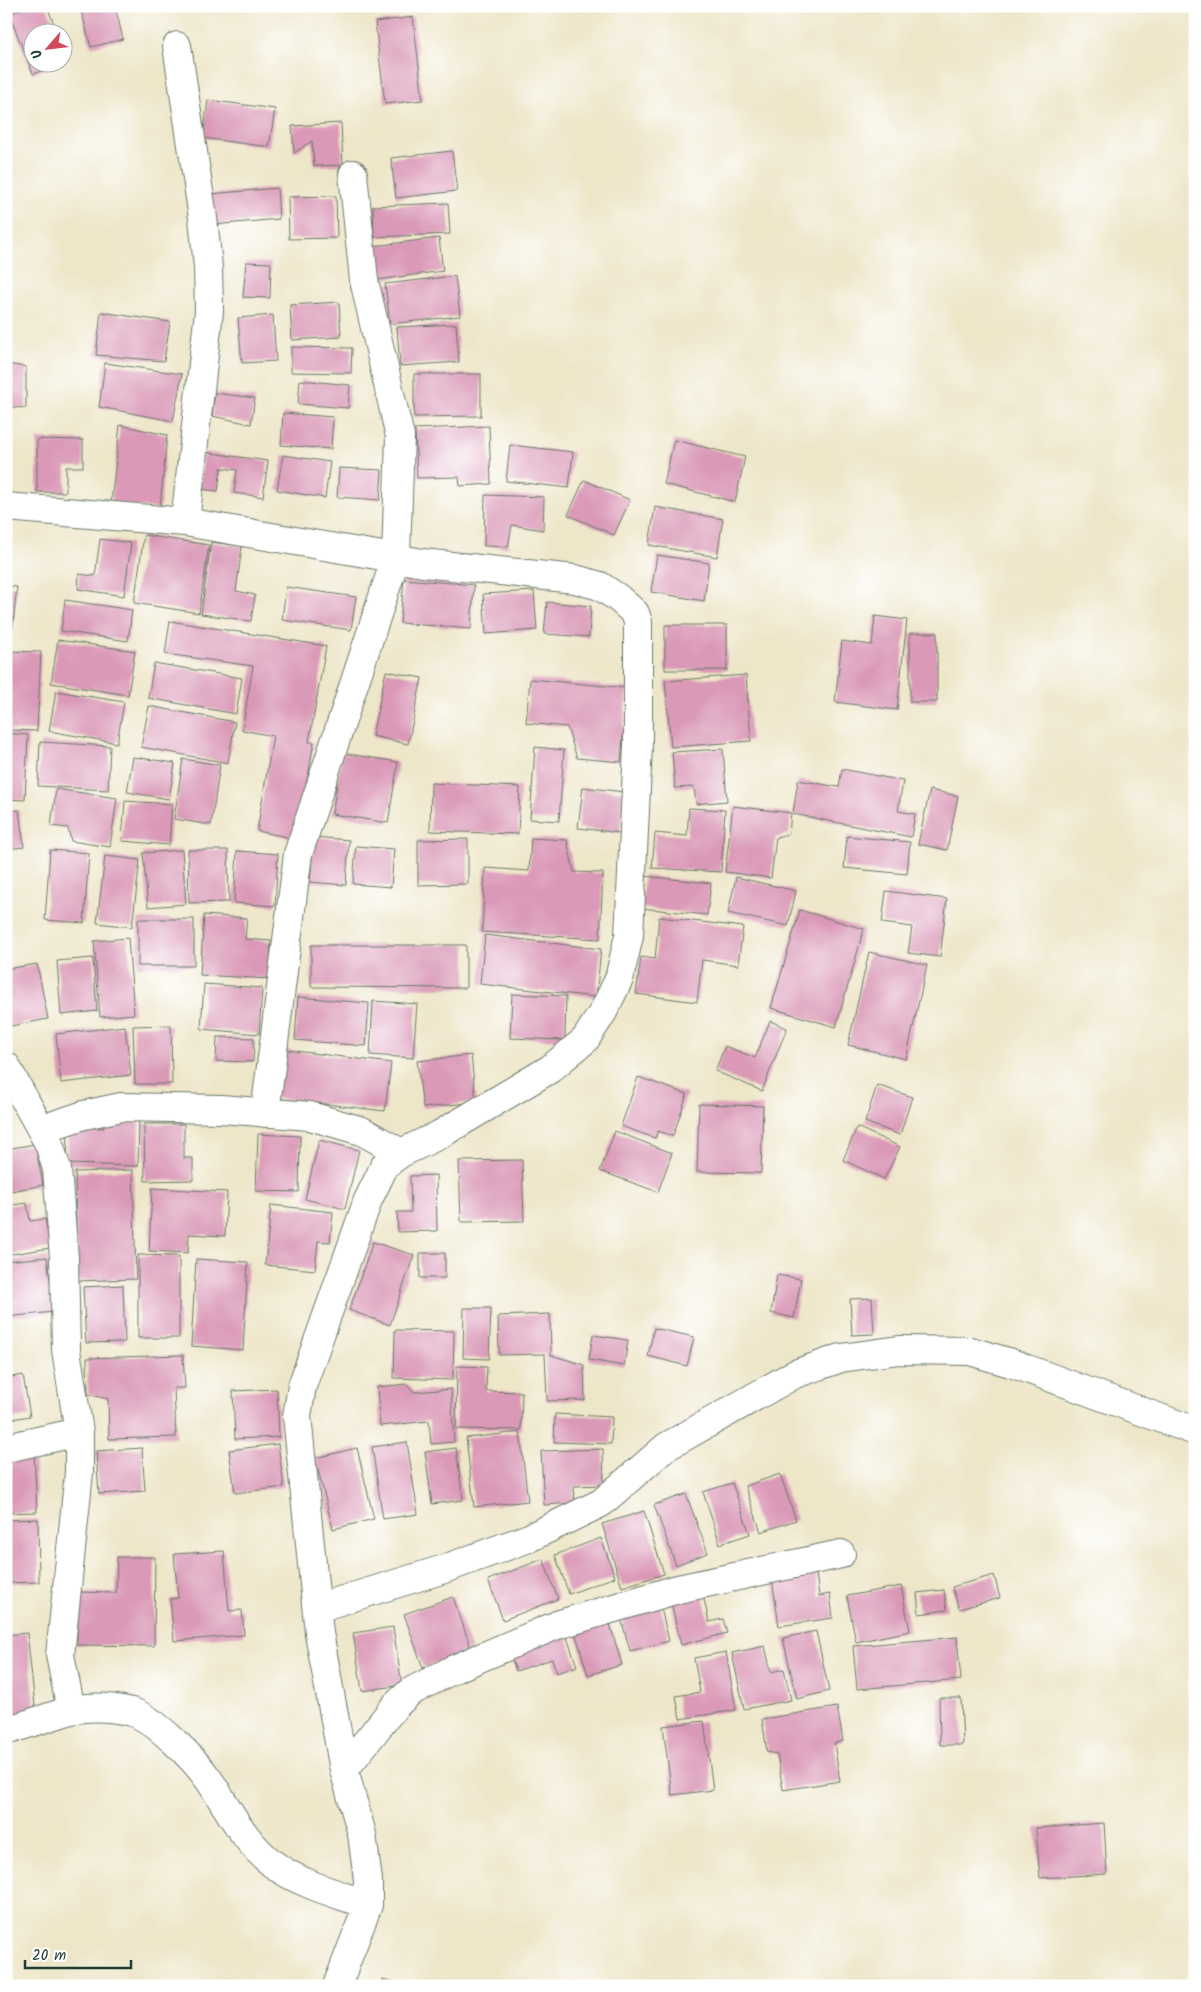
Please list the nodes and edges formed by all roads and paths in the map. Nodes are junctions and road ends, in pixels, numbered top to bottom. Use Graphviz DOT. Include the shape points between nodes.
graph roads {
  1 [pos="177,46"];
  2 [pos="353,174"];
  3 [pos="6,507"];
  4 [pos="186,522"];
  5 [pos="396,558"];
  6 [pos="6,1066"];
  7 [pos="265,1112"];
  8 [pos="42,1130"];
  9 [pos="401,1153"];
  10 [pos="1195,1431"];
  11 [pos="79,1432"];
  12 [pos="6,1448"];
  13 [pos="841,1554"];
  14 [pos="317,1608"];
  15 [pos="71,1710"];
  16 [pos="6,1731"];
  17 [pos="344,1770"];
  18 [pos="368,1905"];
  19 [pos="337,1986"];
  1 -- 4 [label="street" via="203,218 209,311"];
  2 -- 5 [label="street" via="364,280 400,437"];
  3 -- 4 [label="street"];
  4 -- 5 [label="street"];
  5 -- 7 [label="street" via="298,854"];
  5 -- 9 [label="street" via="575,579 600,586 618,598 635,613 638,622 638,746 629,936 619,978 585,1040 550,1069 439,1135"];
  6 -- 8 [label="street"];
  7 -- 8 [label="street" via="121,1107 84,1115"];
  7 -- 9 [label="street" via="310,1116 362,1131"];
  8 -- 11 [label="street" via="57,1169 64,1258 66,1350"];
  9 -- 14 [label="street" via="385,1165 368,1200 302,1386 297,1416"];
  10 -- 14 [label="street" via="970,1351 899,1350 841,1358 795,1374 674,1442 601,1503 529,1538 444,1569"];
  11 -- 12 [label="street"];
  11 -- 15 [label="street" via="79,1472 60,1655"];
  13 -- 17 [label="street" via="650,1597 557,1625 454,1669 410,1692 394,1706"];
  14 -- 17 [label="street"];
  15 -- 16 [label="street"];
  15 -- 18 [label="street" via="103,1708 133,1712 152,1724 208,1778 248,1841 274,1865 308,1883"];
  17 -- 18 [label="street" via="362,1834"];
  18 -- 19 [label="street"];
}
